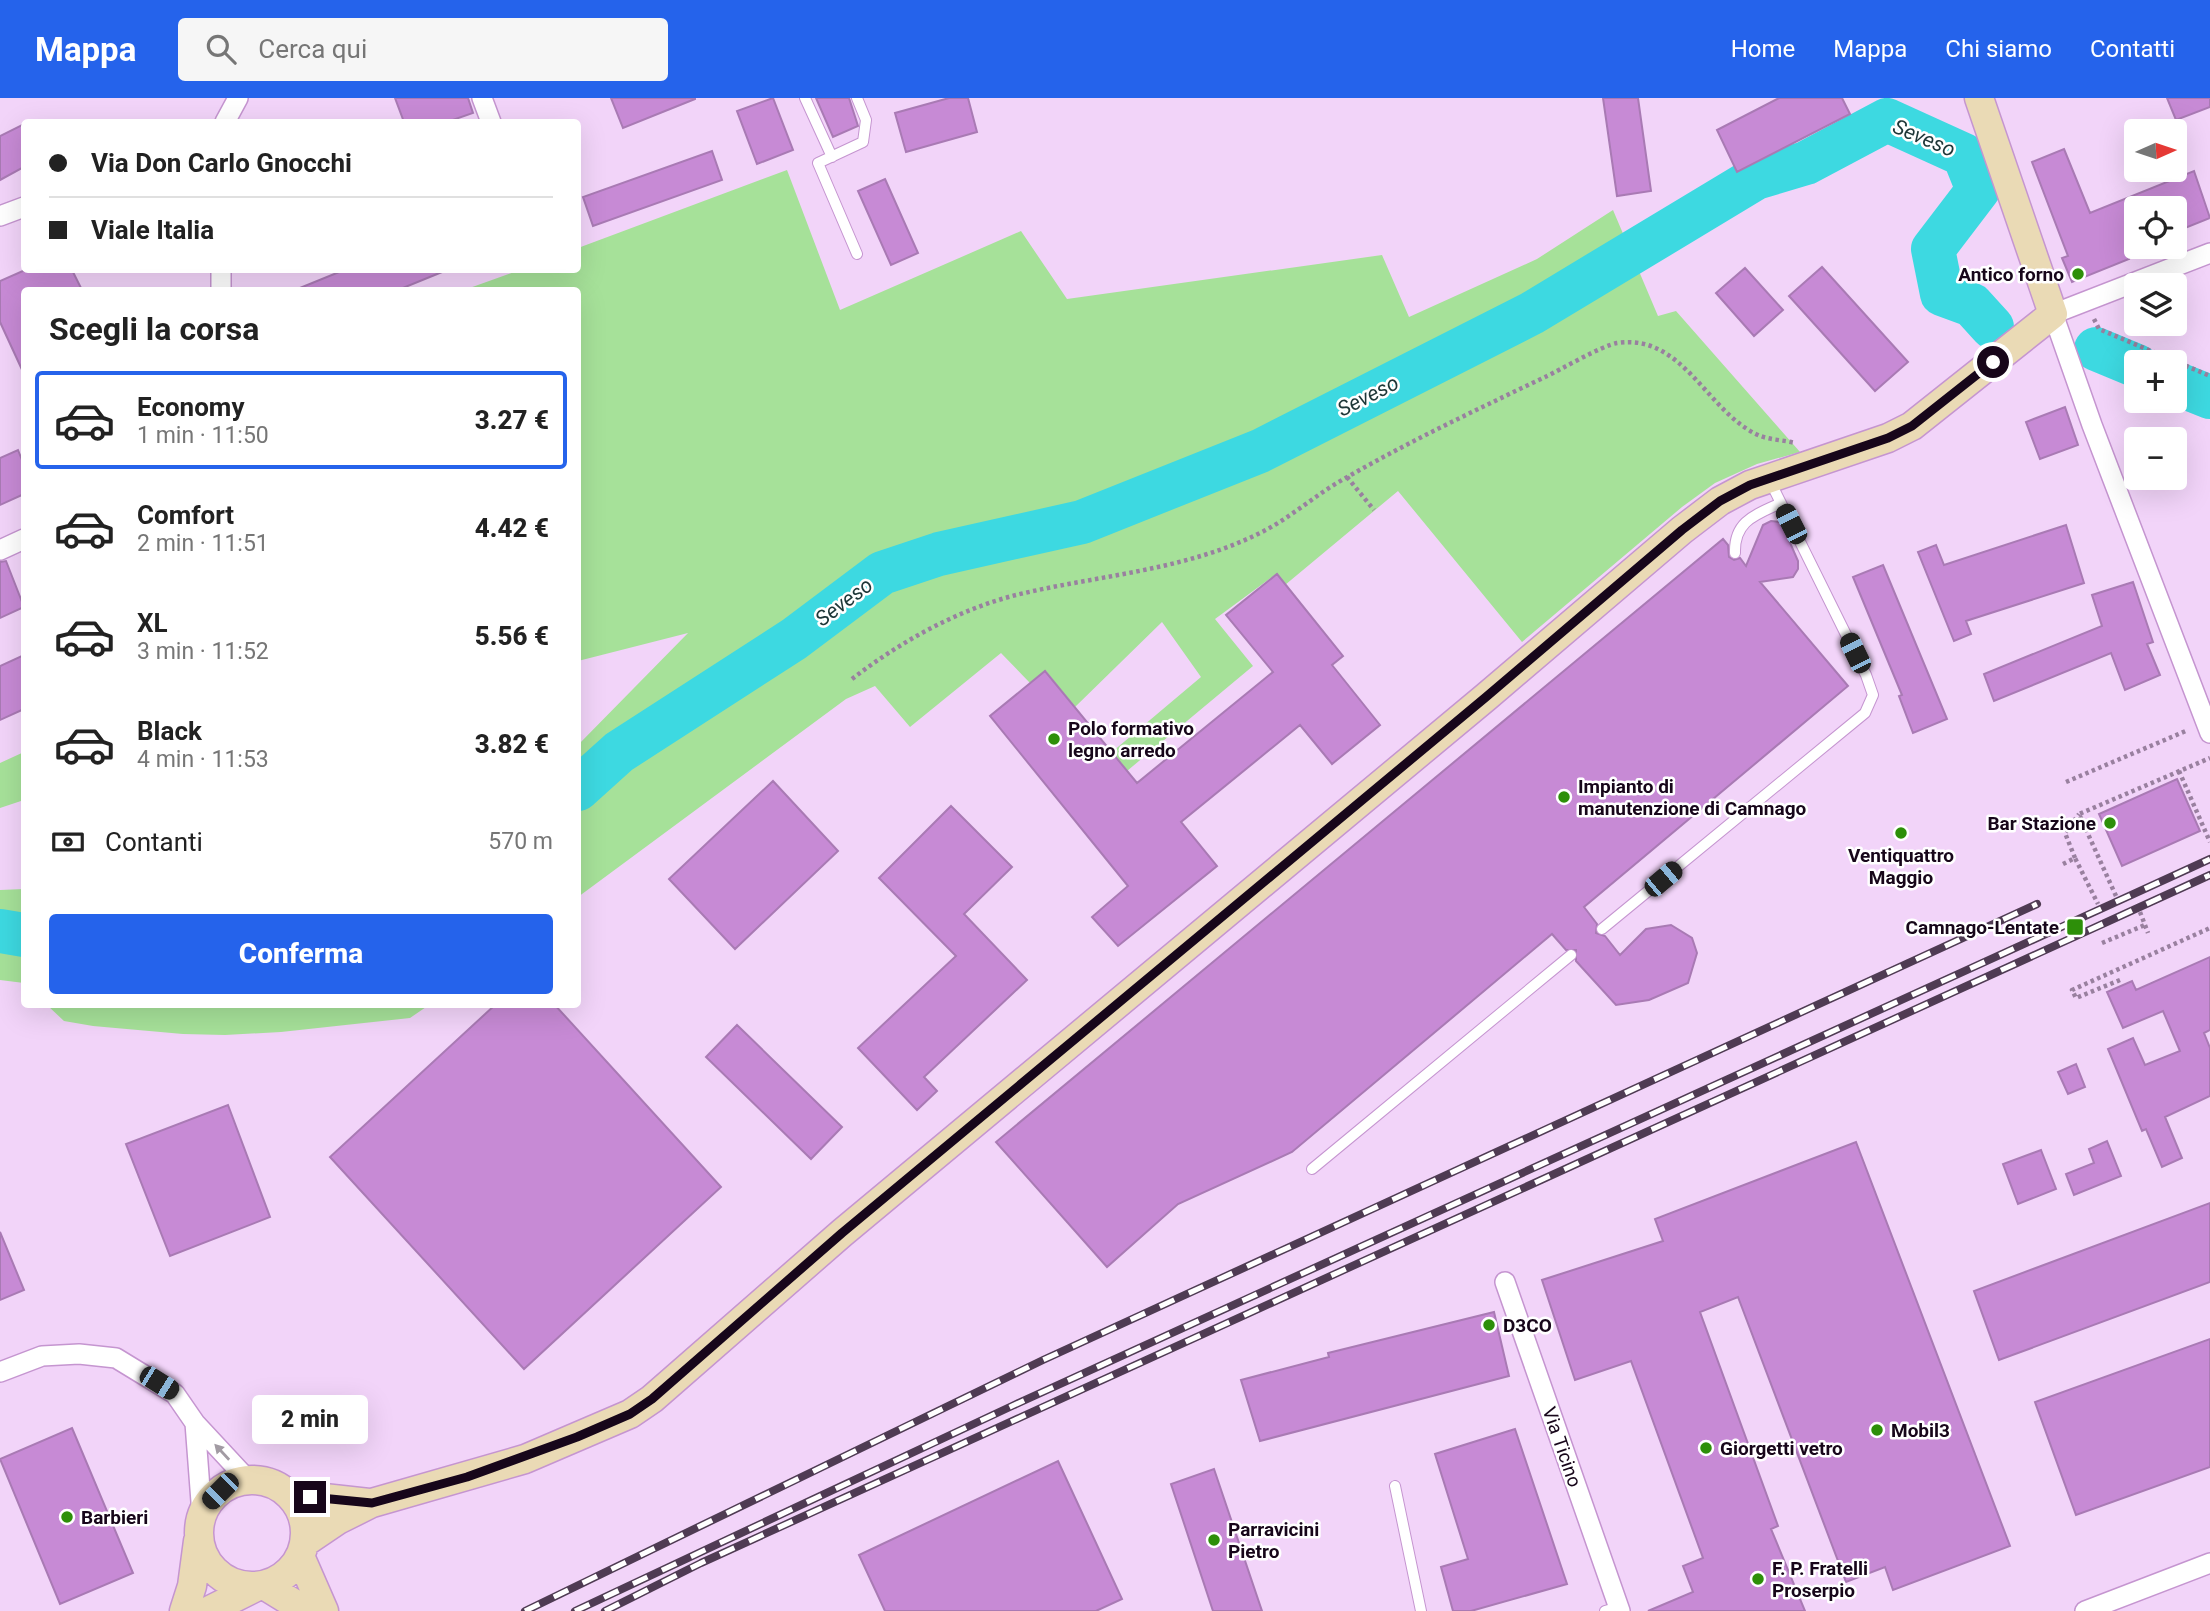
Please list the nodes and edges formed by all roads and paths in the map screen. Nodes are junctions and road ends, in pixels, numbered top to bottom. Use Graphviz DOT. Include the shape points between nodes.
graph roads {
  1 [pos="238,98"];
  2 [pos="482,98"];
  3 [pos="805,98"];
  4 [pos="857,98"];
  5 [pos="1979,98"];
  6 [pos="227,119"];
  7 [pos="490,119"];
  8 [pos="832,156"];
  9 [pos="21,208"];
  10 [pos="0,216"];
  11 [pos="2210,253"];
  12 [pos="857,254"];
  13 [pos="2086,301"];
  14 [pos="2053,314"];
  15 [pos="2210,376"];
  16 [pos="1844,453"];
  17 [pos="1347,477"];
  18 [pos="1775,491"];
  19 [pos="1374,510"];
  20 [pos="21,540"];
  21 [pos="0,550"];
  22 [pos="1735,553"];
  23 [pos="852,679"];
  24 [pos="2203,697"];
  25 [pos="2202,730"];
  26 [pos="2210,758"];
  27 [pos="2179,771"];
  28 [pos="2066,782"];
  29 [pos="2080,814"];
  30 [pos="2210,842"];
  31 [pos="2075,858"];
  32 [pos="2063,864"];
  33 [pos="2116,896"];
  34 [pos="2098,904"];
  35 [pos="2140,912"];
  36 [pos="2145,925"];
  37 [pos="2210,928"];
  38 [pos="1602,929"];
  39 [pos="2148,933"];
  40 [pos="2102,943"];
  41 [pos="1571,955"];
  42 [pos="2120,980"];
  43 [pos="1312,1168"];
  44 [pos="1505,1282"];
  45 [pos="0,1372"];
  46 [pos="195,1423"];
  47 [pos="248,1480"];
  48 [pos="1395,1486"];
  49 [pos="288,1494"];
  50 [pos="372,1503"];
  51 [pos="200,1525"];
  52 [pos="302,1550"];
  53 [pos="2210,1563"];
  54 [pos="261,1586"];
  55 [pos="2116,1605"];
  56 [pos="1615,1610"];
  57 [pos="184,1611"];
  58 [pos="208,1611"];
  59 [pos="306,1611"];
  60 [pos="324,1611"];
  61 [pos="1421,1611"];
  62 [pos="2085,1611"];
  1 -- 6 [label="street"];
  2 -- 7 [label="street"];
  3 -- 8 [label="lane"];
  4 -- 8 [label="lane" via="866,120 863,142"];
  5 -- 14 [label="street"];
  8 -- 12 [label="lane" via="818,163"];
  9 -- 10 [label="street"];
  11 -- 13 [label="street"];
  13 -- 14 [label="street"];
  13 -- 15 [label="path" via="2099,329"];
  14 -- 16 [label="street" via="1912,426"];
  14 -- 24 [label="street"];
  16 -- 17 [label="path" via="1759,435 1720,405 1675,358 1650,346 1616,343"];
  16 -- 18 [label="street"];
  17 -- 19 [label="path"];
  17 -- 23 [label="path" via="1262,532 1209,553 1120,576 1015,595 944,621"];
  18 -- 22 [label="lane" via="1742,525 1735,536"];
  18 -- 38 [label="lane" via="1866,675 1873,695 1866,713"];
  18 -- 50 [label="street" via="1720,501 1682,530 842,1233 652,1399 630,1414 525,1459"];
  20 -- 21 [label="street"];
  24 -- 25 [label="street"];
  25 -- 28 [label="path"];
  26 -- 27 [label="path"];
  27 -- 29 [label="path"];
  27 -- 30 [label="path"];
  29 -- 31 [label="path" via="2065,833"];
  29 -- 33 [label="path"];
  31 -- 32 [label="path"];
  31 -- 34 [label="path"];
  35 -- 36 [label="path"];
  36 -- 39 [label="path"];
  36 -- 40 [label="path"];
  37 -- 42 [label="path" via="2072,990 2076,998"];
  41 -- 43 [label="lane"];
  44 -- 56 [label="street, Via Ticino"];
  45 -- 46 [label="street" via="42,1356 116,1358 175,1394"];
  47 -- 46 [label="street, one-way"];
  46 -- 51 [label="street"];
  47 -- 49 [label="street" via="276,1486"];
  47 -- 51 [label="street" via="220,1491"];
  48 -- 61 [label="lane"];
  49 -- 50 [label="street"];
  49 -- 52 [label="street" via="304,1526"];
  50 -- 52 [label="street" via="338,1520"];
  51 -- 54 [label="street" via="202,1552 211,1567 224,1579"];
  51 -- 57 [label="street"];
  52 -- 54 [label="street" via="285,1574"];
  52 -- 60 [label="street"];
  53 -- 55 [label="street"];
  54 -- 58 [label="street"];
  54 -- 59 [label="street"];
  55 -- 62 [label="street"];
}
